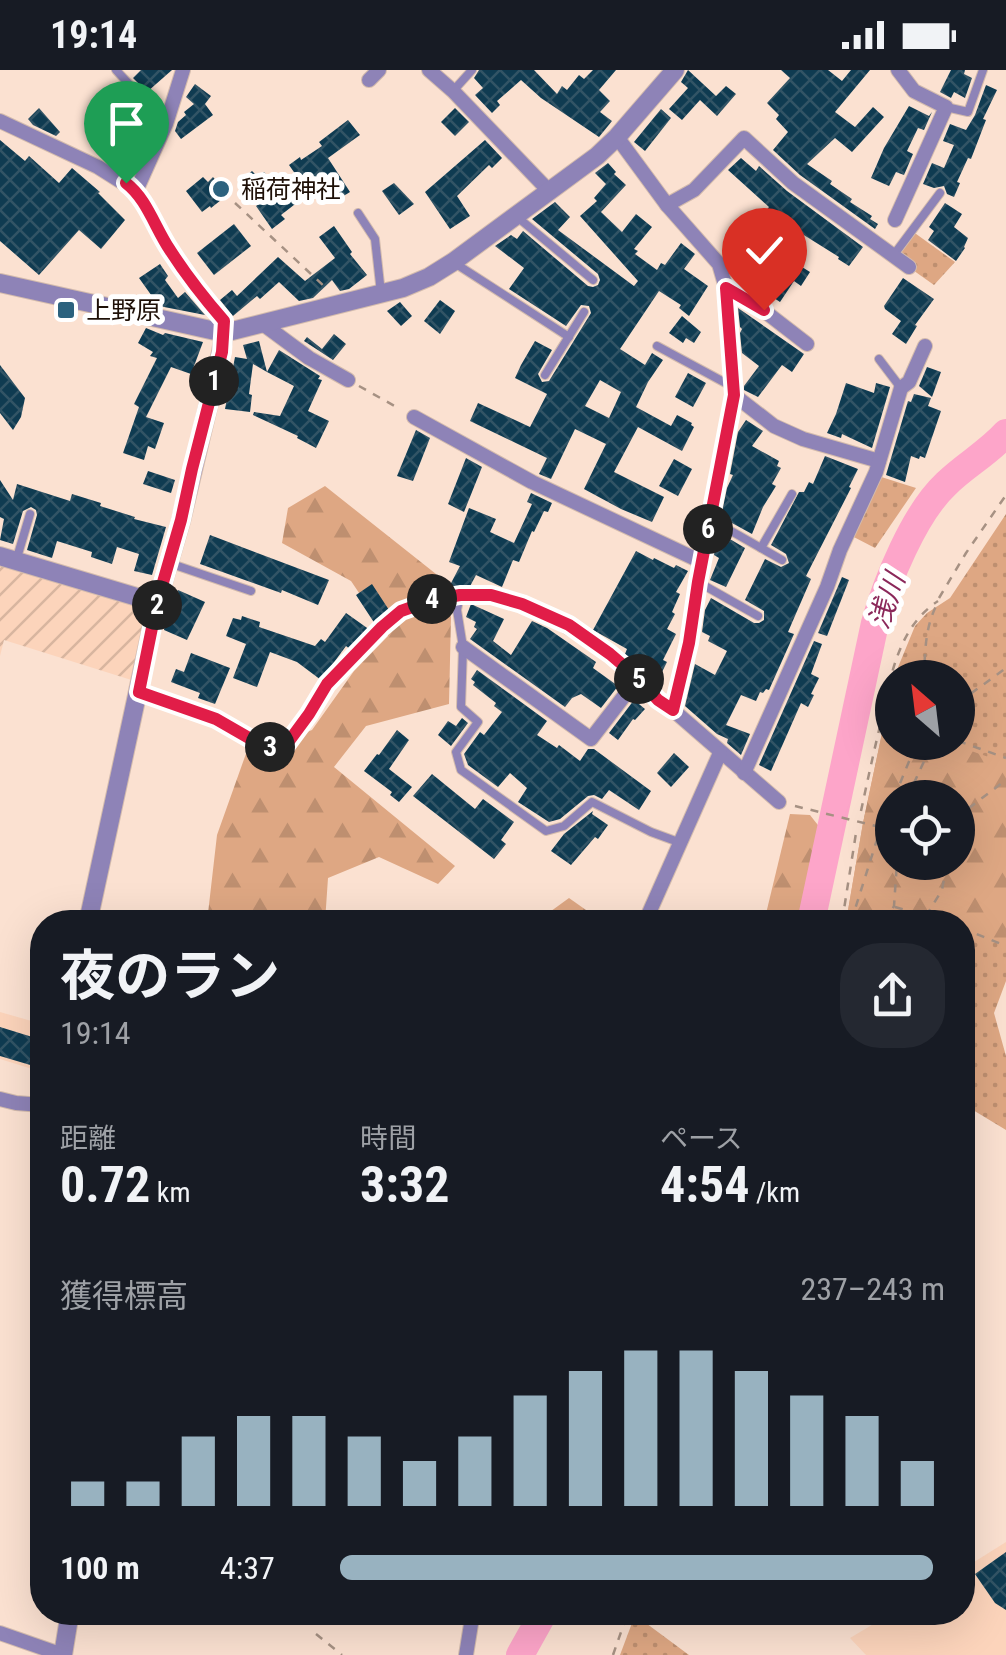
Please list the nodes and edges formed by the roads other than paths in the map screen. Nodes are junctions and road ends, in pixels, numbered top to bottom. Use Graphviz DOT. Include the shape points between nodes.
graph roads {
  1 [pos="116,70"];
  2 [pos="183,70"];
  3 [pos="429,70"];
  4 [pos="472,70"];
  5 [pos="675,70"];
  6 [pos="898,70"];
  7 [pos="983,70"];
  8 [pos="453,91"];
  9 [pos="946,107"];
  10 [pos="0,121"];
  11 [pos="166,124"];
  12 [pos="617,137"];
  13 [pos="136,191"];
  14 [pos="550,192"];
  15 [pos="940,193"];
  16 [pos="667,205"];
  17 [pos="358,213"];
  18 [pos="516,216"];
  19 [pos="894,220"];
  20 [pos="894,256"];
  21 [pos="453,262"];
  22 [pos="909,267"];
  23 [pos="593,280"];
  24 [pos="0,283"];
  25 [pos="726,288"];
  26 [pos="380,293"];
  27 [pos="584,312"];
  28 [pos="263,324"];
  29 [pos="224,332"];
  30 [pos="569,337"];
  31 [pos="807,344"];
  32 [pos="656,346"];
  33 [pos="925,346"];
  34 [pos="879,359"];
  35 [pos="545,375"];
  36 [pos="348,380"];
  37 [pos="901,388"];
  38 [pos="734,391"];
  39 [pos="414,418"];
  40 [pos="879,462"];
  41 [pos="792,494"];
  42 [pos="30,514"];
  43 [pos="710,520"];
  44 [pos="761,548"];
  45 [pos="8,558"];
  46 [pos="782,560"];
  47 [pos="702,562"];
  48 [pos="169,563"];
  49 [pos="698,582"];
  50 [pos="251,591"];
  51 [pos="460,595"];
  52 [pos="491,595"];
  53 [pos="157,603"];
  54 [pos="758,616"];
  55 [pos="464,647"];
  56 [pos="638,678"];
  57 [pos="139,692"];
  58 [pos="673,710"];
  59 [pos="249,738"];
  60 [pos="720,752"];
  61 [pos="744,773"];
  62 [pos="779,802"];
  63 [pos="681,842"];
  64 [pos="91,910"];
  65 [pos="650,910"];
  66 [pos="0,1100"];
  67 [pos="30,1104"];
  68 [pos="68,1625"];
  69 [pos="471,1625"];
  70 [pos="0,1633"];
  71 [pos="63,1655"];
  72 [pos="466,1655"];
  1 -- 11 [label="lane"];
  2 -- 11 [label="street"];
  3 -- 8 [label="street"];
  4 -- 8 [label="lane"];
  5 -- 12 [label="street"];
  6 -- 9 [label="street" via="914,91"];
  7 -- 9 [label="lane" via="968,112"];
  8 -- 14 [label="street"];
  9 -- 19 [label="street"];
  10 -- 13 [label="street"];
  11 -- 13 [label="street"];
  12 -- 14 [label="street"];
  12 -- 16 [label="street"];
  13 -- 29 [label="street" via="192,284 224,321"];
  14 -- 18 [label="street"];
  15 -- 20 [label="lane"];
  16 -- 20 [label="street" via="694,190 744,138 793,183"];
  16 -- 25 [label="street" via="719,264"];
  17 -- 26 [label="lane" via="375,239"];
  18 -- 21 [label="street"];
  18 -- 23 [label="lane"];
  20 -- 22 [label="street"];
  21 -- 26 [label="street"];
  21 -- 30 [label="lane"];
  24 -- 29 [label="street"];
  25 -- 31 [label="street"];
  25 -- 38 [label="street"];
  26 -- 28 [label="street"];
  27 -- 30 [label="lane"];
  28 -- 29 [label="street"];
  28 -- 36 [label="street"];
  29 -- 48 [label="street"];
  30 -- 35 [label="lane"];
  32 -- 38 [label="lane"];
  33 -- 37 [label="street"];
  34 -- 37 [label="lane"];
  37 -- 40 [label="street"];
  38 -- 40 [label="street" via="774,426"];
  38 -- 43 [label="street"];
  39 -- 47 [label="street"];
  40 -- 61 [label="street"];
  41 -- 44 [label="lane"];
  42 -- 45 [label="lane"];
  43 -- 44 [label="lane"];
  43 -- 47 [label="street"];
  44 -- 46 [label="lane"];
  45 -- 53 [label="street"];
  47 -- 49 [label="street"];
  48 -- 50 [label="lane"];
  48 -- 53 [label="street"];
  49 -- 54 [label="lane"];
  49 -- 58 [label="street"];
  51 -- 55 [label="lane"];
  52 -- 56 [label="street" via="569,625"];
  53 -- 57 [label="street"];
  55 -- 56 [label="street" via="591,739"];
  55 -- 63 [label="lane" via="461,707 478,722 456,752 461,770 546,831 564,826 592,802"];
  56 -- 58 [label="street"];
  57 -- 59 [label="lane"];
  57 -- 64 [label="street"];
  58 -- 60 [label="street"];
  60 -- 61 [label="street"];
  60 -- 63 [label="street"];
  61 -- 62 [label="street"];
  63 -- 65 [label="street"];
  66 -- 67 [label="street"];
  68 -- 71 [label="street"];
  69 -- 72 [label="street"];
  70 -- 71 [label="street"];
}
